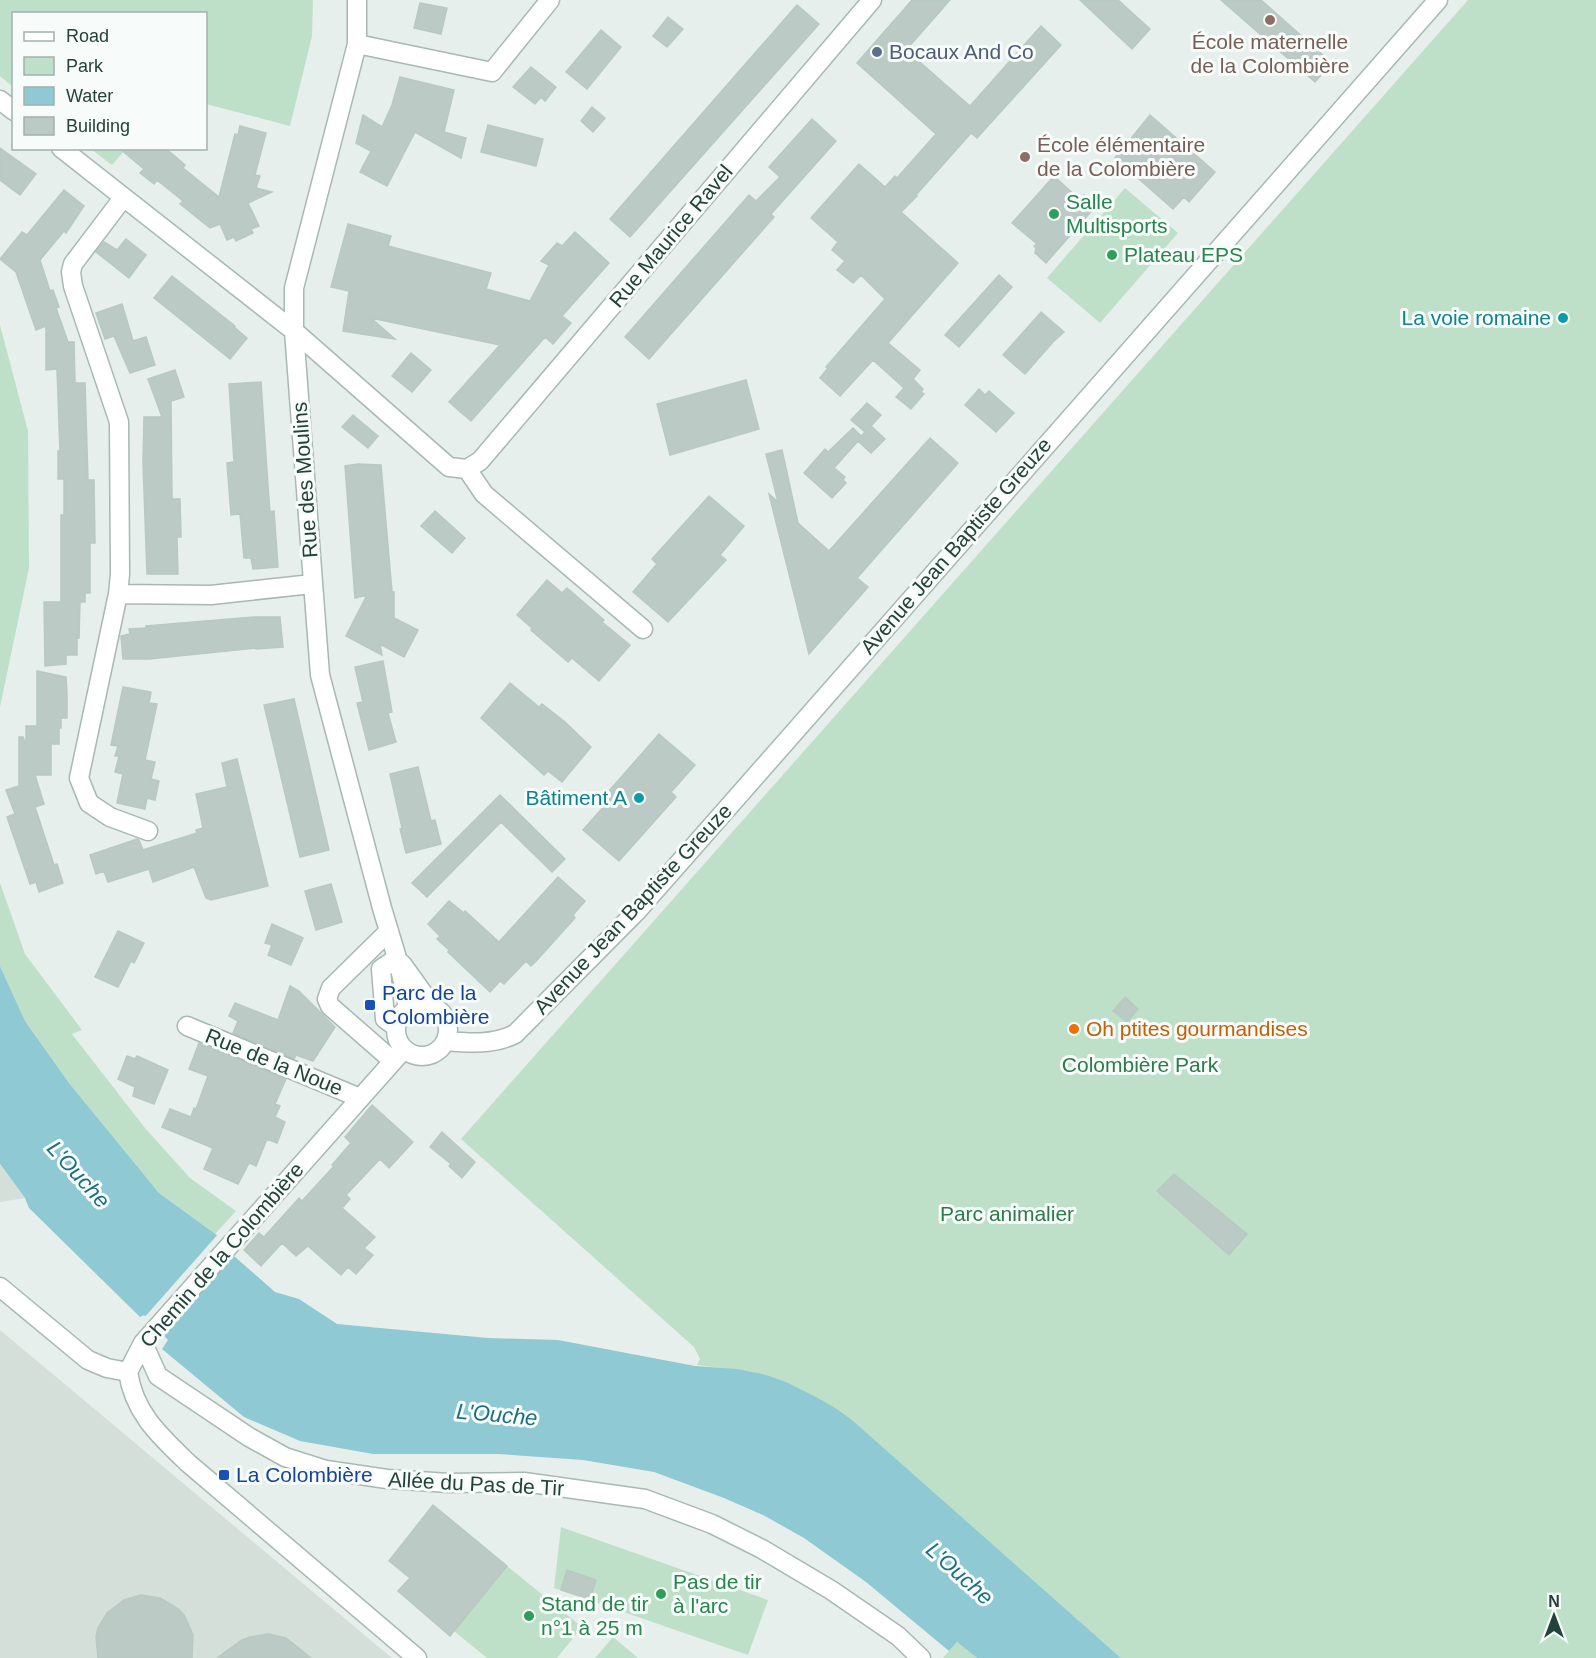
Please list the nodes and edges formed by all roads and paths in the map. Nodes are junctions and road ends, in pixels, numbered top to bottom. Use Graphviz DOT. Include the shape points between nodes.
graph roads {
  1 [pos="357,0"];
  2 [pos="550,0"];
  3 [pos="872,0"];
  4 [pos="1438,0"];
  5 [pos="357,44"];
  6 [pos="0,100"];
  7 [pos="12,109"];
  8 [pos="63,150"];
  9 [pos="123,198"];
  10 [pos="294,331"];
  11 [pos="466,469"];
  12 [pos="312,584"];
  13 [pos="118,594"];
  14 [pos="643,629"];
  15 [pos="148,831"];
  16 [pos="388,931"];
  17 [pos="397,958"];
  18 [pos="433,1007"];
  19 [pos="407,1009"];
  20 [pos="188,1026"];
  21 [pos="396,1027"];
  22 [pos="446,1041"];
  23 [pos="398,1055"];
  24 [pos="360,1098"];
  25 [pos="0,1287"];
  26 [pos="143,1343"];
  27 [pos="128,1372"];
  28 [pos="417,1658"];
  29 [pos="921,1658"];
  1 -- 5 [label="street, Rue des Moulins"];
  2 -- 5 [label="street" via="492,72"];
  3 -- 11 [label="street, Rue Maurice Ravel" via="480,461"];
  4 -- 22 [label="street, Avenue Jean Baptiste Greuze" via="636,911 515,1034 487,1042"];
  5 -- 10 [label="street, Rue des Moulins" via="294,288"];
  6 -- 7 [label="street"];
  8 -- 9 [label="street"];
  9 -- 10 [label="street"];
  9 -- 13 [label="street" via="78,256 71,272 119,422"];
  10 -- 11 [label="street" via="449,467"];
  10 -- 12 [label="street, Rue des Moulins"];
  11 -- 14 [label="street" via="484,494"];
  12 -- 13 [label="street" via="211,596"];
  12 -- 16 [label="street, Rue des Moulins" via="320,675"];
  13 -- 15 [label="street" via="79,778 89,803 110,817"];
  16 -- 17 [label="street, Rue des Moulins"];
  16 -- 23 [label="street" via="331,988 327,999 330,1006"];
  17 -- 18 [label="street, Rue des Moulins"];
  17 -- 19 [label="street, Rue des Moulins"];
  17 -- 21 [label="street" via="381,969 385,1019"];
  18 -- 19 [label="street"];
  18 -- 22 [label="street" via="446,1022"];
  19 -- 21 [label="street"];
  20 -- 24 [label="street, Rue de la Noue"];
  21 -- 23 [label="street"];
  22 -- 23 [label="street" via="437,1052"];
  23 -- 24 [label="street, Chemin de la Colombière"];
  24 -- 26 [label="street, Chemin de la Colombière"];
  25 -- 27 [label="street" via="88,1360"];
  26 -- 27 [label="street, Chemin de la Colombière"];
  26 -- 29 [label="street, Allée du Pas de Tir" via="158,1376 285,1457 326,1470 387,1479 449,1484 524,1482 645,1499 712,1524 762,1549 831,1590 898,1636"];
  27 -- 28 [label="street" via="134,1400 188,1464"];
}
